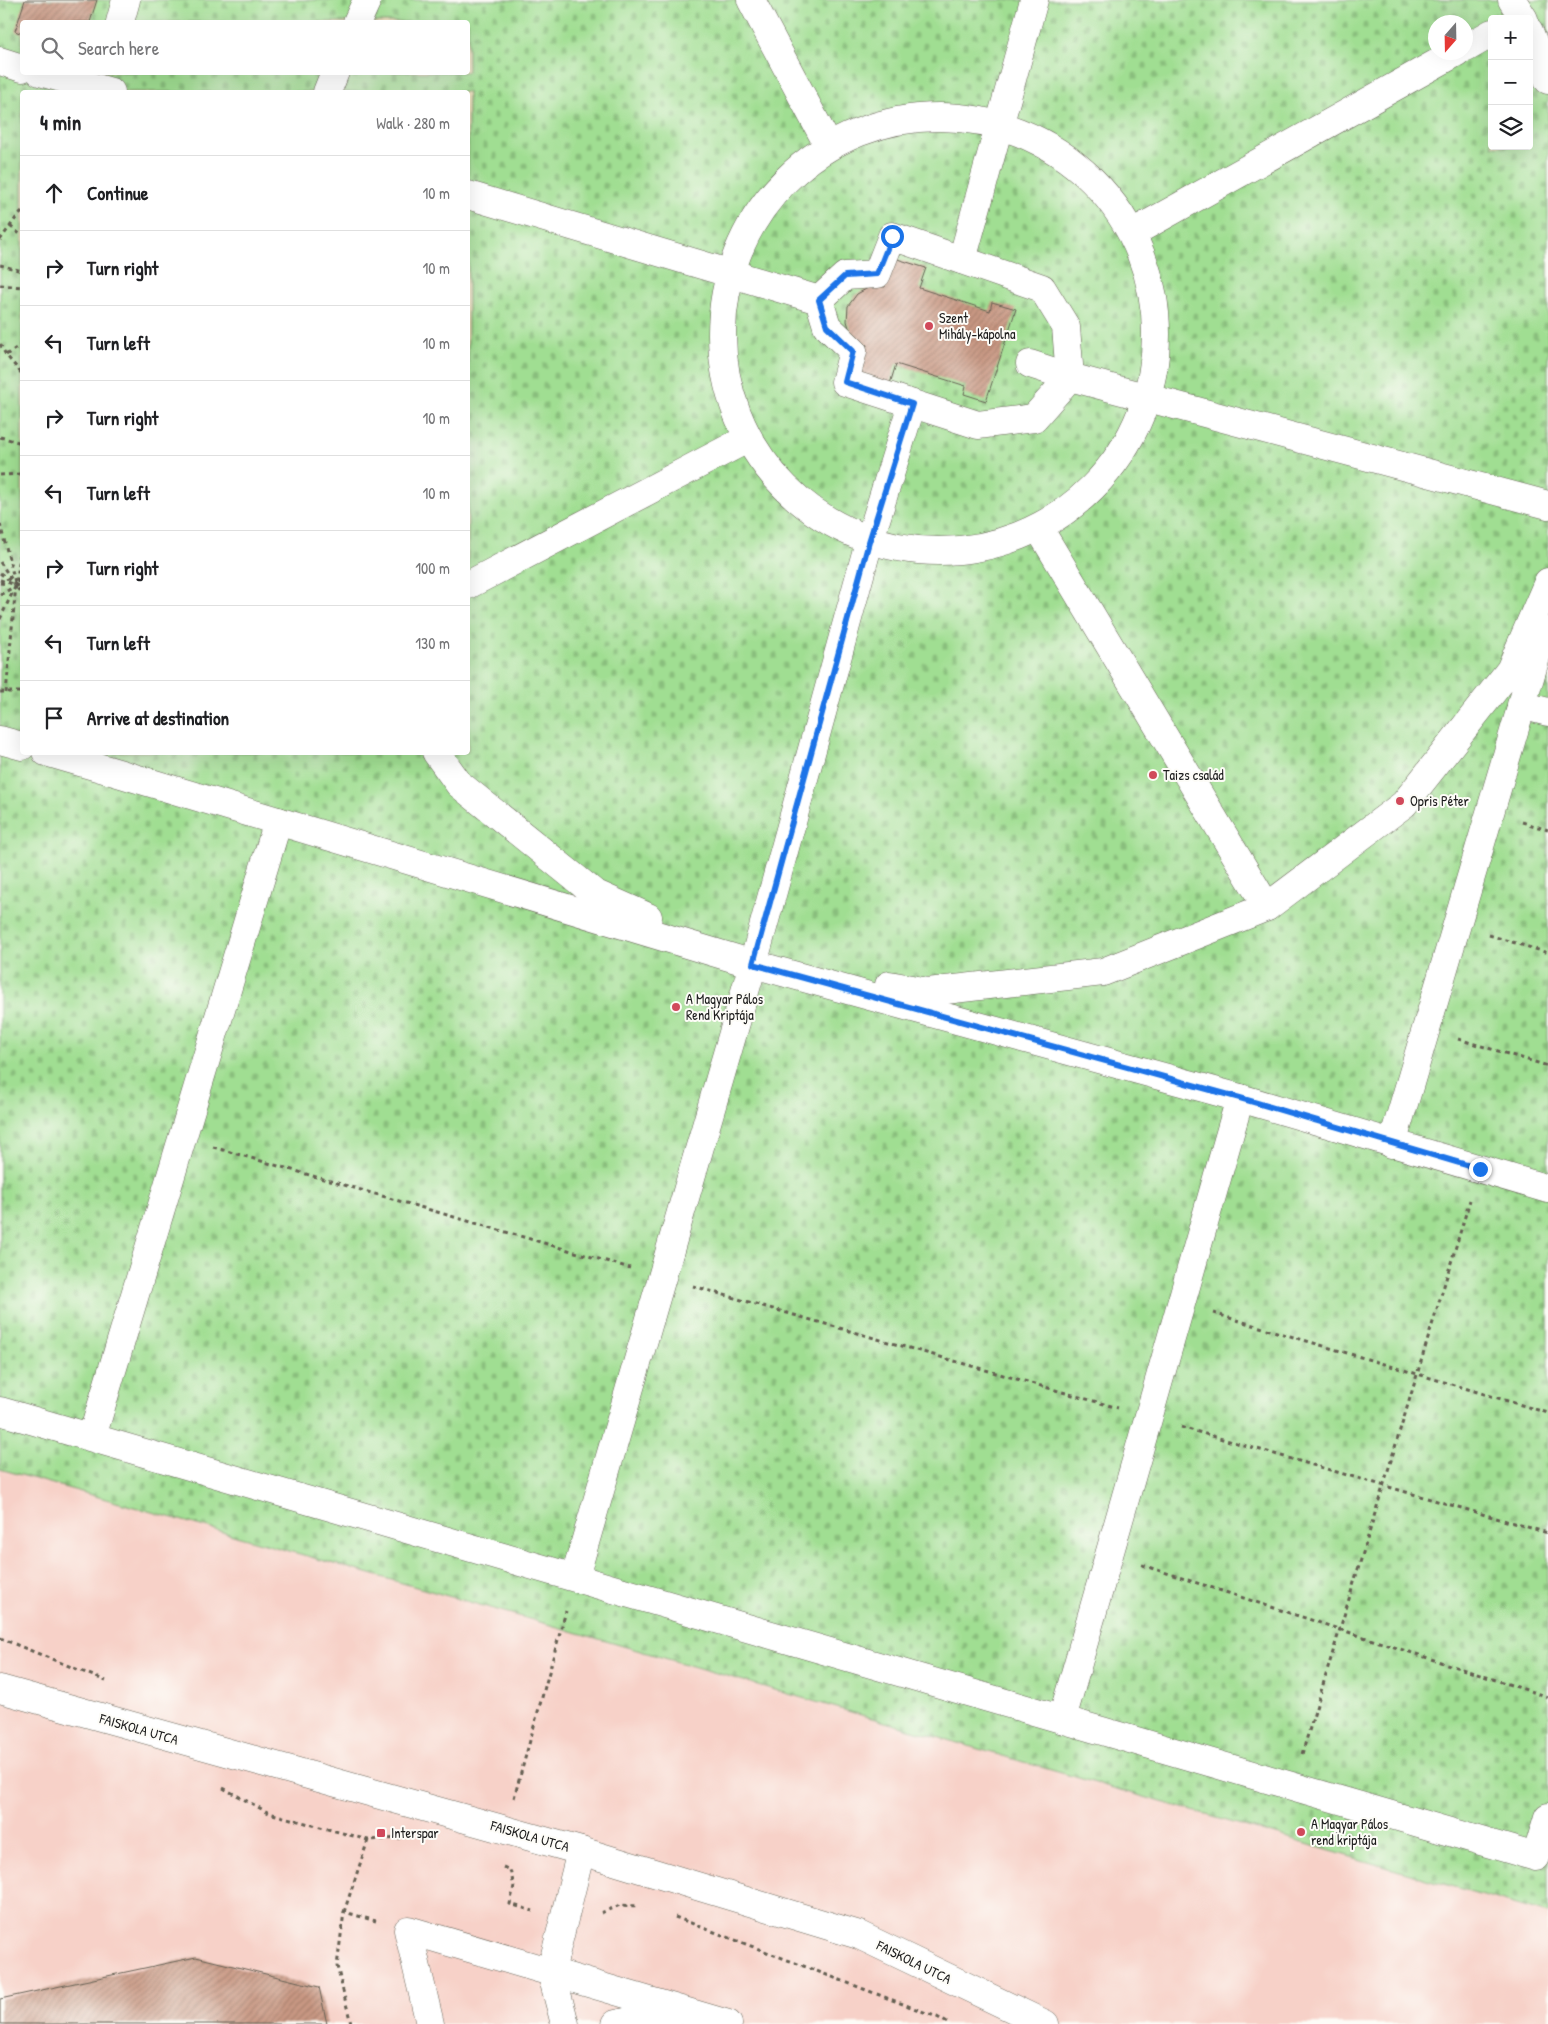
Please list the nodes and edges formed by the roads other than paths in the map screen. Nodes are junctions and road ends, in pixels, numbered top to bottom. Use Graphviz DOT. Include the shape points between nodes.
graph roads {
  1 [pos="126,0"];
  2 [pos="345,0"];
  3 [pos="367,0"];
  4 [pos="751,0"];
  5 [pos="1034,0"];
  6 [pos="121,20"];
  7 [pos="340,20"];
  8 [pos="358,20"];
  9 [pos="1488,35"];
  10 [pos="1473,44"];
  11 [pos="1533,45"];
  12 [pos="1444,60"];
  13 [pos="0,61"];
  14 [pos="20,67"];
  15 [pos="55,75"];
  16 [pos="323,75"];
  17 [pos="334,75"];
  18 [pos="1548,80"];
  19 [pos="106,85"];
  20 [pos="320,90"];
  21 [pos="328,90"];
  22 [pos="1000,123"];
  23 [pos="828,144"];
  24 [pos="470,196"];
  25 [pos="1134,232"];
  26 [pos="962,260"];
  27 [pos="728,272"];
  28 [pos="819,300"];
  29 [pos="1030,364"];
  30 [pos="1070,377"];
  31 [pos="1147,398"];
  32 [pos="912,404"];
  33 [pos="747,440"];
  34 [pos="1548,505"];
  35 [pos="1040,530"];
  36 [pos="869,542"];
  37 [pos="1548,582"];
  38 [pos="470,584"];
  39 [pos="1548,615"];
  40 [pos="1522,704"];
  41 [pos="1548,712"];
  42 [pos="0,740"];
  43 [pos="20,745"];
  44 [pos="67,755"];
  45 [pos="438,755"];
  46 [pos="122,763"];
  47 [pos="278,820"];
  48 [pos="1267,906"];
  49 [pos="753,964"];
  50 [pos="1240,1098"];
  51 [pos="1392,1144"];
  52 [pos="1548,1189"];
  53 [pos="0,1411"];
  54 [pos="92,1438"];
  55 [pos="575,1577"];
  56 [pos="0,1689"];
  57 [pos="1062,1719"];
  58 [pos="1548,1817"];
  59 [pos="581,1851"];
  60 [pos="552,1971"];
  61 [pos="682,2010"];
  62 [pos="430,2024"];
  63 [pos="565,2024"];
  64 [pos="616,2024"];
  65 [pos="728,2024"];
  66 [pos="1045,2024"];
  1 -- 6 [label="street"];
  2 -- 7 [label="street"];
  3 -- 8 [label="street"];
  4 -- 23 [label="street"];
  5 -- 22 [label="street"];
  9 -- 10 [label="street"];
  11 -- 18 [label="street"];
  12 -- 25 [label="street"];
  13 -- 14 [label="street"];
  15 -- 19 [label="street"];
  16 -- 20 [label="street"];
  17 -- 21 [label="street"];
  22 -- 23 [label="street" via="912,116"];
  22 -- 25 [label="street" via="1078,164"];
  22 -- 26 [label="street"];
  23 -- 27 [label="street" via="766,199"];
  24 -- 27 [label="street"];
  25 -- 31 [label="street" via="1158,306 1154,384"];
  26 -- 28 [label="street" via="892,236 877,274 845,276"];
  26 -- 30 [label="street" via="1042,288 1066,327"];
  27 -- 28 [label="street"];
  27 -- 33 [label="street" via="721,358"];
  28 -- 32 [label="street" via="827,326 853,351 845,382"];
  29 -- 30 [label="street"];
  30 -- 31 [label="street"];
  30 -- 32 [label="street" via="1034,418 978,425"];
  31 -- 34 [label="street"];
  31 -- 35 [label="street" via="1113,470"];
  32 -- 36 [label="street"];
  33 -- 36 [label="street" via="799,502"];
  33 -- 38 [label="street"];
  35 -- 36 [label="street" via="956,553"];
  35 -- 48 [label="street"];
  36 -- 49 [label="street"];
  37 -- 48 [label="street" via="1510,670 1404,804"];
  39 -- 40 [label="street"];
  40 -- 41 [label="street"];
  40 -- 51 [label="street"];
  42 -- 43 [label="street"];
  44 -- 46 [label="street"];
  45 -- 49 [label="street" via="459,784 594,893"];
  46 -- 47 [label="street"];
  47 -- 49 [label="street"];
  47 -- 54 [label="street"];
  48 -- 49 [label="street" via="1103,972 928,992"];
  49 -- 50 [label="street"];
  49 -- 55 [label="street"];
  50 -- 51 [label="street"];
  50 -- 57 [label="street"];
  51 -- 52 [label="street"];
  53 -- 54 [label="street"];
  54 -- 55 [label="street"];
  55 -- 57 [label="street"];
  56 -- 59 [label="street, FAISKOLA UTCA"];
  57 -- 58 [label="street" via="1536,1856"];
  59 -- 60 [label="street"];
  59 -- 66 [label="street, FAISKOLA UTCA" via="859,1935"];
  60 -- 61 [label="street"];
  60 -- 62 [label="street" via="408,1930"];
  60 -- 63 [label="street"];
  61 -- 64 [label="street"];
  61 -- 65 [label="street"];
}
